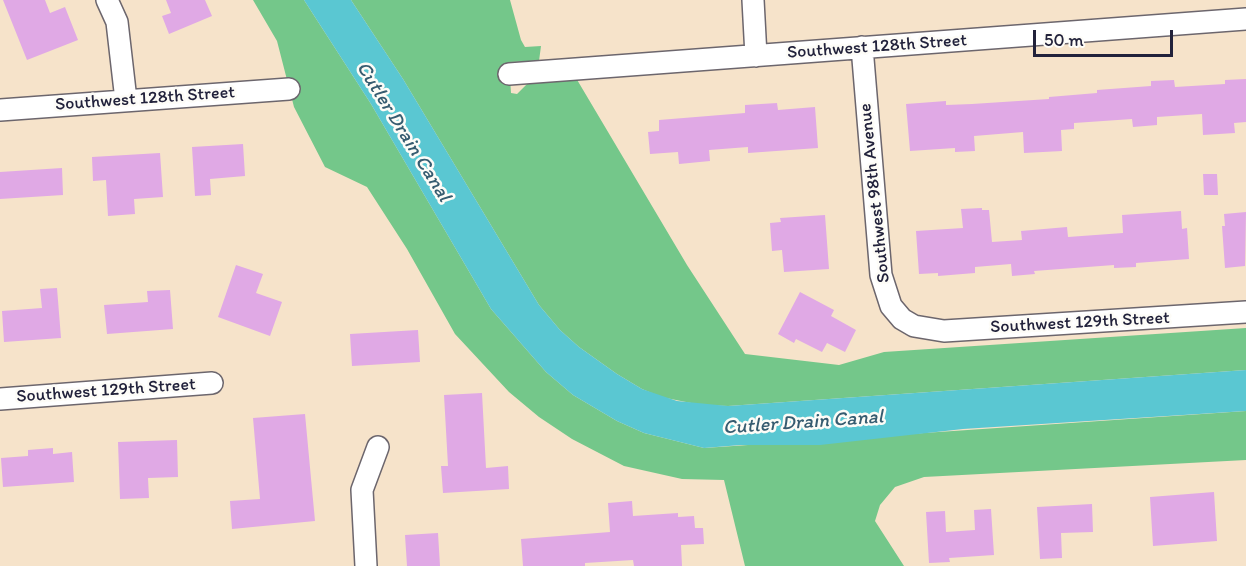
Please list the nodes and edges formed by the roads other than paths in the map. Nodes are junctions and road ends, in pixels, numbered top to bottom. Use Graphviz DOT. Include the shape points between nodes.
graph roads {
  1 [pos="107,0"];
  2 [pos="753,0"];
  3 [pos="1246,19"];
  4 [pos="862,47"];
  5 [pos="756,56"];
  6 [pos="509,74"];
  7 [pos="289,89"];
  8 [pos="126,100"];
  9 [pos="0,110"];
  10 [pos="1246,312"];
  11 [pos="914,326"];
  12 [pos="212,383"];
  13 [pos="0,399"];
  14 [pos="378,447"];
  15 [pos="366,566"];
  1 -- 8 [label="street" via="117,22"];
  2 -- 5 [label="street"];
  3 -- 4 [label="street, Southwest 128th Street"];
  4 -- 5 [label="street, Southwest 128th Street"];
  4 -- 11 [label="street, Southwest 98th Avenue" via="881,275 891,306"];
  5 -- 6 [label="street, Southwest 128th Street"];
  7 -- 8 [label="street, Southwest 128th Street"];
  8 -- 9 [label="street, Southwest 128th Street"];
  10 -- 11 [label="street, Southwest 129th Street" via="944,331"];
  12 -- 13 [label="street, Southwest 129th Street"];
  14 -- 15 [label="street" via="362,490"];
}
